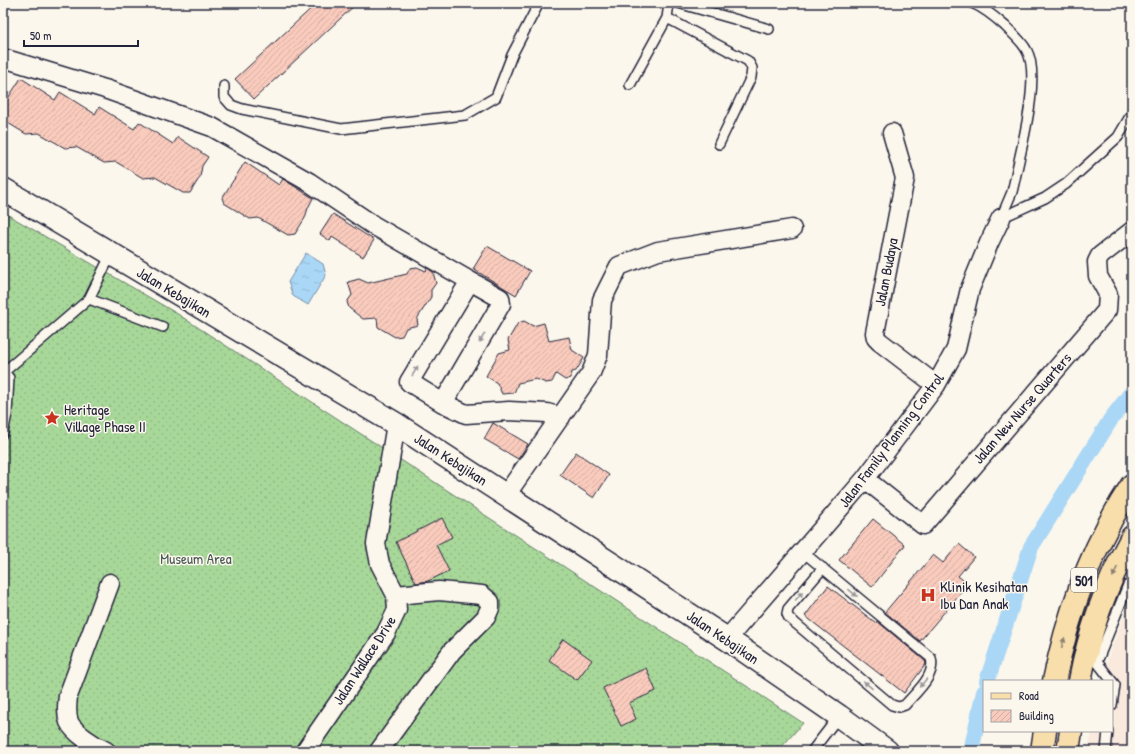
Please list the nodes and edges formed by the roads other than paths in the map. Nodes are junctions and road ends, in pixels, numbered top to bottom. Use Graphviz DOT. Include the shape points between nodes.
graph roads {
  1 [pos="539,3"];
  2 [pos="669,3"];
  3 [pos="678,3"];
  4 [pos="972,3"];
  5 [pos="667,18"];
  6 [pos="769,29"];
  7 [pos="3,58"];
  8 [pos="630,85"];
  9 [pos="224,86"];
  10 [pos="1132,113"];
  11 [pos="892,133"];
  12 [pos="719,144"];
  13 [pos="3,189"];
  14 [pos="1001,218"];
  15 [pos="792,229"];
  16 [pos="1132,230"];
  17 [pos="111,254"];
  18 [pos="470,281"];
  19 [pos="89,299"];
  20 [pos="163,327"];
  21 [pos="4,371"];
  22 [pos="936,386"];
  23 [pos="443,403"];
  24 [pos="561,417"];
  25 [pos="396,424"];
  26 [pos="3,433"];
  27 [pos="864,479"];
  28 [pos="506,495"];
  29 [pos="1128,501"];
  30 [pos="1132,537"];
  31 [pos="803,552"];
  32 [pos="823,568"];
  33 [pos="110,583"];
  34 [pos="1132,583"];
  35 [pos="396,596"];
  36 [pos="727,639"];
  37 [pos="1054,680"];
  38 [pos="1080,680"];
  39 [pos="1110,680"];
  40 [pos="1114,685"];
  41 [pos="1113,695"];
  42 [pos="840,716"];
  43 [pos="1045,732"];
  44 [pos="1071,732"];
  45 [pos="1108,732"];
  46 [pos="867,744"];
  47 [pos="106,751"];
  48 [pos="306,751"];
  49 [pos="379,751"];
  50 [pos="812,751"];
  51 [pos="887,751"];
  52 [pos="1042,751"];
  53 [pos="1068,751"];
  54 [pos="1106,751"];
  1 -- 9 [label="lane" via="512,55 496,97 465,115 340,129 242,109 224,97"];
  2 -- 5 [label="lane"];
  3 -- 6 [label="lane"];
  4 -- 14 [label="lane, Jalan Family Planning Control" via="995,17 1016,37 1028,52 1032,71 1015,179"];
  5 -- 8 [label="lane"];
  5 -- 12 [label="lane" via="748,61 752,68 751,77"];
  7 -- 18 [label="street" via="105,89 212,127 309,182 373,225"];
  10 -- 14 [label="lane" via="1118,137 1066,184 1045,198"];
  11 -- 22 [label="street, Jalan Budaya" via="905,178 875,333 880,342"];
  13 -- 17 [label="street, Jalan Kebajikan"];
  14 -- 22 [label="street, Jalan Family Planning Control" via="970,289 956,350"];
  15 -- 24 [label="street" via="658,251 619,266 602,300 598,355 592,373"];
  16 -- 27 [label="street, Jalan New Nurse Quarters" via="1100,256 1097,262 1098,276 1108,294 1106,310 923,525"];
  17 -- 19 [label="lane"];
  17 -- 25 [label="street, Jalan Kebajikan"];
  18 -- 23 [label="street, one-way" via="500,298 501,304"];
  23 -- 18 [label="street, one-way" via="409,382"];
  19 -- 20 [label="lane"];
  19 -- 21 [label="lane"];
  21 -- 26 [label="lane" via="9,378"];
  22 -- 27 [label="street, Jalan Family Planning Control"];
  23 -- 24 [label="street" via="466,414 509,411 547,413"];
  24 -- 28 [label="street"];
  25 -- 28 [label="street, Jalan Kebajikan"];
  25 -- 35 [label="street, Jalan Wallace Drive" via="376,544 380,564"];
  27 -- 31 [label="street, Jalan Family Planning Control"];
  28 -- 36 [label="street, Jalan Kebajikan"];
  37 -- 29 [label="main road, 501, one-way" via="1074,603 1095,554"];
  30 -- 38 [label="main road, 501, one-way" via="1110,584 1090,640"];
  31 -- 32 [label="lane"];
  31 -- 36 [label="street, Jalan Family Planning Control"];
  32 -- 32 [label="lane, one-way" via="931,658 933,665 930,674 904,705 892,705 789,618 788,609"];
  33 -- 47 [label="street" via="68,696 67,711 70,723 91,744"];
  34 -- 39 [label="lane" via="1128,585 1097,662"];
  35 -- 48 [label="street, Jalan Wallace Drive" via="397,610 392,622"];
  35 -- 49 [label="street" via="439,591 482,594 490,602 490,608 486,617 452,651"];
  36 -- 42 [label="street, Jalan Kebajikan"];
  40 -- 41 [label="lane"];
  42 -- 46 [label="street, Jalan Kebajikan"];
  42 -- 50 [label="lane"];
  43 -- 52 [label="main road"];
  44 -- 53 [label="main road"];
  45 -- 54 [label="lane"];
  46 -- 51 [label="street, Jalan Kebajikan"];
}
